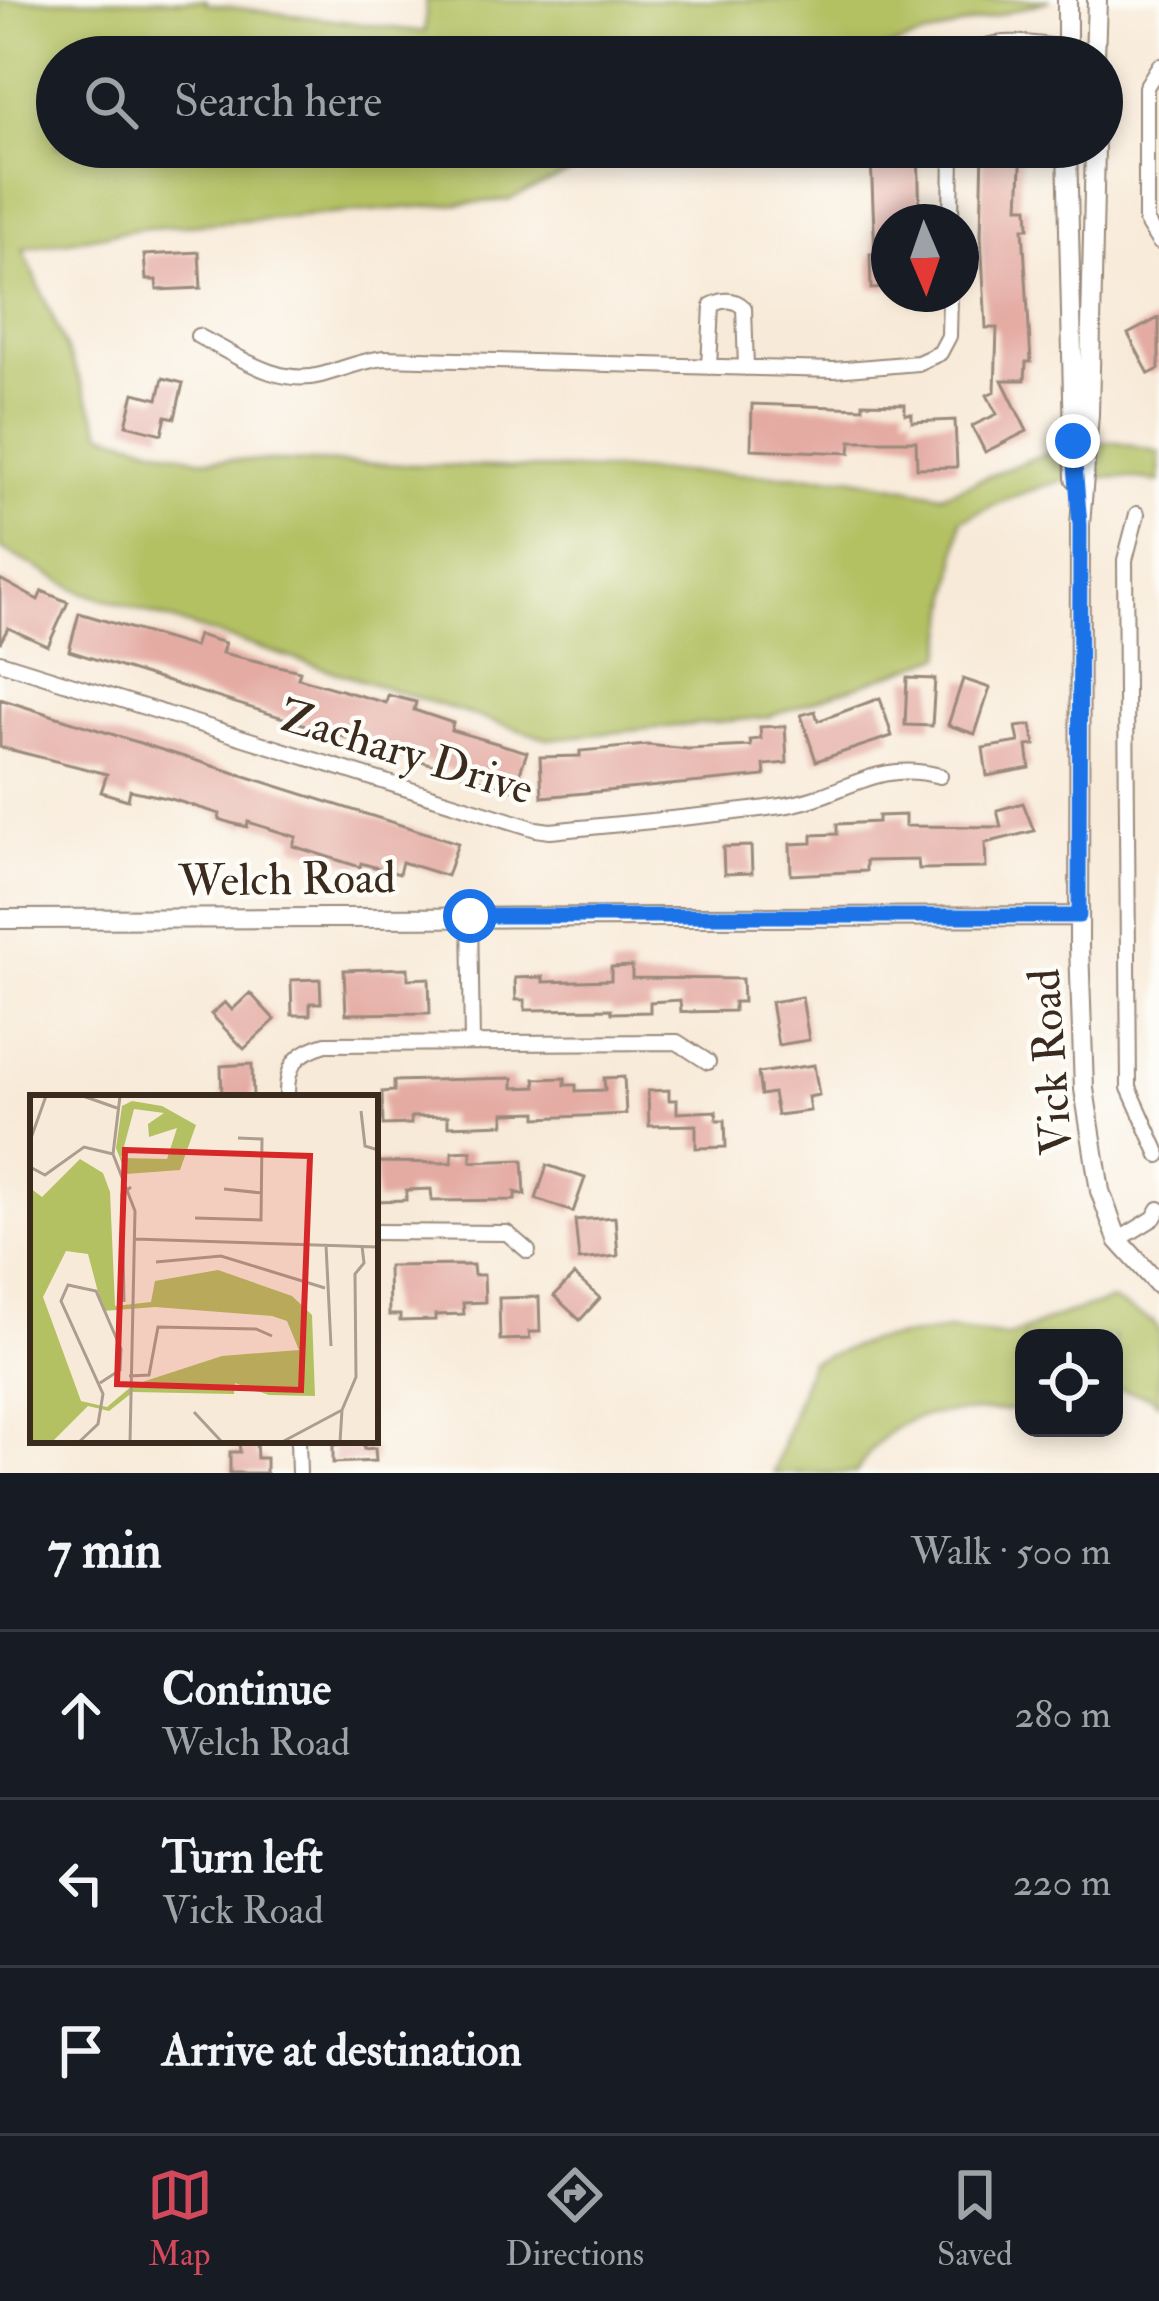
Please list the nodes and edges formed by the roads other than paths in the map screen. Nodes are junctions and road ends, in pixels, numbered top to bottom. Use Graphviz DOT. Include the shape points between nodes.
graph roads {
  1 [pos="1067,0"];
  2 [pos="1096,0"];
  3 [pos="1067,36"];
  4 [pos="1095,36"];
  5 [pos="1159,66"];
  6 [pos="952,168"];
  7 [pos="1067,168"];
  8 [pos="1094,168"];
  9 [pos="951,204"];
  10 [pos="1159,242"];
  11 [pos="950,312"];
  12 [pos="198,336"];
  13 [pos="709,367"];
  14 [pos="746,368"];
  15 [pos="1137,514"];
  16 [pos="1080,525"];
  17 [pos="0,662"];
  18 [pos="940,776"];
  19 [pos="470,916"];
  20 [pos="1079,916"];
  21 [pos="0,919"];
  22 [pos="472,1042"];
  23 [pos="708,1062"];
  24 [pos="287,1095"];
  25 [pos="1159,1155"];
  26 [pos="1159,1209"];
  27 [pos="378,1232"];
  28 [pos="1118,1240"];
  29 [pos="528,1251"];
  30 [pos="1159,1286"];
  31 [pos="298,1443"];
  32 [pos="299,1473"];
  1 -- 3 [label="street"];
  2 -- 4 [label="street"];
  5 -- 10 [label="street" via="1146,87 1146,221"];
  6 -- 9 [label="street"];
  7 -- 16 [label="street, Vick Road"];
  8 -- 16 [label="street, Vick Road"];
  11 -- 14 [label="street" via="940,353 918,363"];
  12 -- 13 [label="street" via="299,379 384,358"];
  13 -- 14 [label="street"];
  13 -- 14 [label="street" via="712,305 722,300 744,308"];
  15 -- 25 [label="street" via="1125,560 1129,1088"];
  16 -- 20 [label="street, Vick Road"];
  17 -- 18 [label="street, Zachary Drive" via="536,829 787,806 893,770"];
  19 -- 20 [label="street, Welch Road"];
  19 -- 21 [label="street, Welch Road"];
  19 -- 22 [label="street"];
  20 -- 28 [label="street, Vick Road" via="1090,1142"];
  22 -- 23 [label="street" via="676,1042"];
  22 -- 24 [label="street" via="305,1050 286,1077"];
  26 -- 28 [label="street"];
  27 -- 29 [label="street" via="507,1233"];
  28 -- 30 [label="street, Vick Road"];
  31 -- 32 [label="street"];
}
